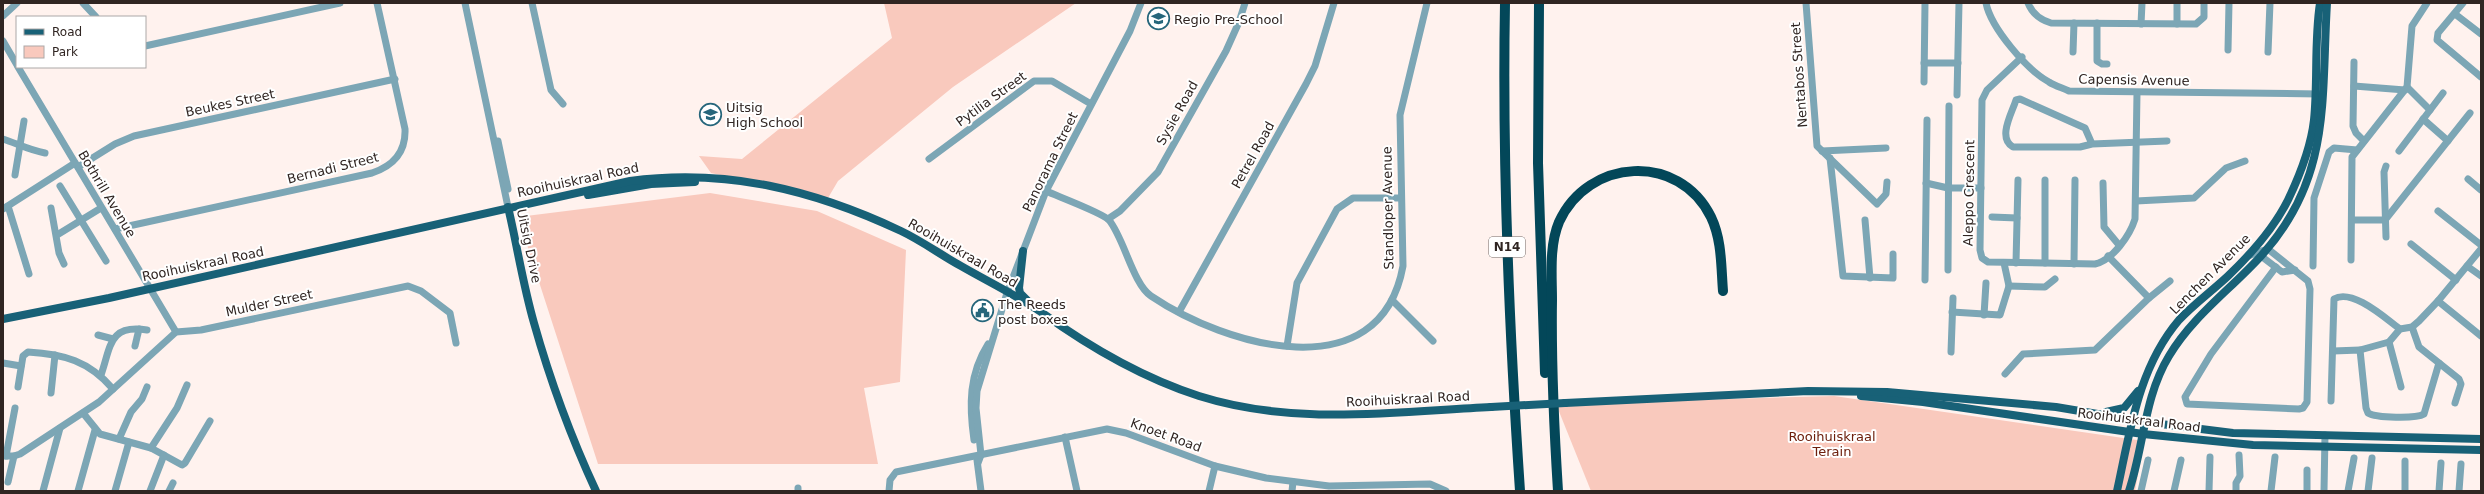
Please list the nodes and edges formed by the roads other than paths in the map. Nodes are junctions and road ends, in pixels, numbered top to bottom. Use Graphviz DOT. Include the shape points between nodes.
graph roads {
  1 [pos="17,3"];
  2 [pos="82,3"];
  3 [pos="340,3"];
  4 [pos="377,3"];
  5 [pos="465,3"];
  6 [pos="532,3"];
  7 [pos="1141,3"];
  8 [pos="1245,3"];
  9 [pos="1334,3"];
  10 [pos="1427,3"];
  11 [pos="1505,3"];
  12 [pos="1539,3"];
  13 [pos="1806,3"];
  14 [pos="1925,3"];
  15 [pos="1959,3"];
  16 [pos="1986,3"];
  17 [pos="2028,3"];
  18 [pos="2139,3"];
  19 [pos="2142,3"];
  20 [pos="2177,3"];
  21 [pos="2204,3"];
  22 [pos="2229,3"];
  23 [pos="2270,3"];
  24 [pos="2320,3"];
  25 [pos="2327,3"];
  26 [pos="2426,3"];
  27 [pos="2463,3"];
  28 [pos="2455,14"];
  29 [pos="3,16"];
  30 [pos="95,16"];
  31 [pos="2074,23"];
  32 [pos="2097,23"];
  33 [pos="2140,24"];
  34 [pos="2177,24"];
  35 [pos="2481,34"];
  36 [pos="3,41"];
  37 [pos="146,46"];
  38 [pos="2228,50"];
  39 [pos="2073,52"];
  40 [pos="2268,52"];
  41 [pos="2022,57"];
  42 [pos="2354,62"];
  43 [pos="16,63"];
  44 [pos="1924,63"];
  45 [pos="1958,64"];
  46 [pos="2107,64"];
  47 [pos="19,68"];
  48 [pos="2481,77"];
  49 [pos="395,79"];
  50 [pos="1924,82"];
  51 [pos="2354,86"];
  52 [pos="2406,88"];
  53 [pos="2137,93"];
  54 [pos="2443,93"];
  55 [pos="2314,94"];
  56 [pos="2324,94"];
  57 [pos="1957,95"];
  58 [pos="563,104"];
  59 [pos="1091,104"];
  60 [pos="1949,106"];
  61 [pos="2430,110"];
  62 [pos="2470,113"];
  63 [pos="2423,119"];
  64 [pos="1927,120"];
  65 [pos="24,121"];
  66 [pos="3,139"];
  67 [pos="2136,141"];
  68 [pos="2167,141"];
  69 [pos="2364,141"];
  70 [pos="2448,141"];
  71 [pos="2092,144"];
  72 [pos="21,146"];
  73 [pos="1819,148"];
  74 [pos="1886,148"];
  75 [pos="2356,150"];
  76 [pos="2399,151"];
  77 [pos="45,153"];
  78 [pos="1830,158"];
  79 [pos="929,159"];
  80 [pos="2244,161"];
  81 [pos="76,165"];
  82 [pos="2386,166"];
  83 [pos="15,175"];
  84 [pos="2468,179"];
  85 [pos="2018,180"];
  86 [pos="2045,180"];
  87 [pos="2075,180"];
  88 [pos="1887,182"];
  89 [pos="2103,183"];
  90 [pos="1926,184"];
  91 [pos="60,186"];
  92 [pos="1948,188"];
  93 [pos="1981,188"];
  94 [pos="2481,190"];
  95 [pos="1046,191"];
  96 [pos="1400,198"];
  97 [pos="2136,200"];
  98 [pos="6,207"];
  99 [pos="51,208"];
  100 [pos="101,208"];
  101 [pos="510,209"];
  102 [pos="2438,211"];
  103 [pos="1992,217"];
  104 [pos="2017,218"];
  105 [pos="1108,219"];
  106 [pos="80,220"];
  107 [pos="1864,220"];
  108 [pos="2352,220"];
  109 [pos="2385,220"];
  110 [pos="115,229"];
  111 [pos="57,235"];
  112 [pos="2265,236"];
  113 [pos="2386,237"];
  114 [pos="2411,244"];
  115 [pos="2119,245"];
  116 [pos="2481,245"];
  117 [pos="2481,249"];
  118 [pos="1023,251"];
  119 [pos="2264,251"];
  120 [pos="1893,254"];
  121 [pos="2108,256"];
  122 [pos="2246,257"];
  123 [pos="2351,260"];
  124 [pos="106,261"];
  125 [pos="2004,263"];
  126 [pos="2016,263"];
  127 [pos="2045,263"];
  128 [pos="64,264"];
  129 [pos="2074,264"];
  130 [pos="2313,266"];
  131 [pos="2467,266"];
  132 [pos="2276,267"];
  133 [pos="1948,270"];
  134 [pos="2295,270"];
  135 [pos="29,274"];
  136 [pos="2481,276"];
  137 [pos="1870,278"];
  138 [pos="2056,279"];
  139 [pos="1925,280"];
  140 [pos="2456,280"];
  141 [pos="2170,281"];
  142 [pos="1986,283"];
  143 [pos="2009,286"];
  144 [pos="149,288"];
  145 [pos="1723,291"];
  146 [pos="1006,294"];
  147 [pos="1953,298"];
  148 [pos="2149,298"];
  149 [pos="1392,300"];
  150 [pos="2438,301"];
  151 [pos="1179,312"];
  152 [pos="1952,312"];
  153 [pos="1042,314"];
  154 [pos="1984,315"];
  155 [pos="3,319"];
  156 [pos="2412,326"];
  157 [pos="2400,328"];
  158 [pos="139,329"];
  159 [pos="148,330"];
  160 [pos="176,332"];
  161 [pos="98,335"];
  162 [pos="2481,336"];
  163 [pos="113,339"];
  164 [pos="1433,341"];
  165 [pos="2389,342"];
  166 [pos="456,343"];
  167 [pos="135,346"];
  168 [pos="1287,346"];
  169 [pos="2360,350"];
  170 [pos="2332,351"];
  171 [pos="1951,352"];
  172 [pos="55,355"];
  173 [pos="3,363"];
  174 [pos="2439,364"];
  175 [pos="21,366"];
  176 [pos="2005,374"];
  177 [pos="101,375"];
  178 [pos="2143,384"];
  179 [pos="187,385"];
  180 [pos="18,387"];
  181 [pos="147,387"];
  182 [pos="2401,387"];
  183 [pos="113,389"];
  184 [pos="51,393"];
  185 [pos="1796,393"];
  186 [pos="2331,401"];
  187 [pos="2455,403"];
  188 [pos="15,408"];
  189 [pos="83,413"];
  190 [pos="2094,413"];
  191 [pos="2132,420"];
  192 [pos="210,421"];
  193 [pos="2145,422"];
  194 [pos="60,428"];
  195 [pos="95,430"];
  196 [pos="2130,432"];
  197 [pos="2143,434"];
  198 [pos="2325,435"];
  199 [pos="1065,437"];
  200 [pos="119,439"];
  201 [pos="2481,439"];
  202 [pos="129,442"];
  203 [pos="2324,447"];
  204 [pos="151,448"];
  205 [pos="2481,450"];
  206 [pos="164,455"];
  207 [pos="2239,455"];
  208 [pos="4,456"];
  209 [pos="14,456"];
  210 [pos="2275,457"];
  211 [pos="978,458"];
  212 [pos="2210,458"];
  213 [pos="2354,458"];
  214 [pos="2372,458"];
  215 [pos="2148,460"];
  216 [pos="2181,460"];
  217 [pos="2405,461"];
  218 [pos="2441,463"];
  219 [pos="2461,464"];
  220 [pos="1215,466"];
  221 [pos="2307,470"];
  222 [pos="8,482"];
  223 [pos="1293,482"];
  224 [pos="173,483"];
  225 [pos="1368,488"];
  226 [pos="43,491"];
  227 [pos="78,491"];
  228 [pos="115,491"];
  229 [pos="150,491"];
  230 [pos="169,491"];
  231 [pos="596,491"];
  232 [pos="889,491"];
  233 [pos="981,491"];
  234 [pos="1077,491"];
  235 [pos="1209,491"];
  236 [pos="1292,491"];
  237 [pos="1446,491"];
  238 [pos="1520,491"];
  239 [pos="1553,491"];
  240 [pos="1558,491"];
  241 [pos="2117,491"];
  242 [pos="2129,491"];
  243 [pos="2141,491"];
  244 [pos="2174,491"];
  245 [pos="2209,491"];
  246 [pos="2236,491"];
  247 [pos="2271,491"];
  248 [pos="2307,491"];
  249 [pos="2324,491"];
  250 [pos="2348,491"];
  251 [pos="2368,491"];
  252 [pos="2404,491"];
  253 [pos="2439,491"];
  254 [pos="2460,491"];
  1 -- 29 [label="street"];
  2 -- 30 [label="street"];
  3 -- 37 [label="street"];
  4 -- 49 [label="street, Bernadi Street"];
  5 -- 101 [label="street, Uitsig Drive"];
  6 -- 58 [label="street" via="551,90"];
  7 -- 59 [label="street, Panorama Street" via="1130,32"];
  8 -- 105 [label="street, Sysie Road" via="1240,22 1226,51 1158,172 1120,211"];
  9 -- 151 [label="street, Petrel Road" via="1309,78"];
  10 -- 96 [label="street, Standloper Avenue" via="1400,115"];
  11 -- 238 [label="highway, N14" via="1505,172 1510,336"];
  12 -- 239 [label="highway, N14" via="1538,121 1543,335"];
  13 -- 73 [label="street, Nentabos Street"];
  14 -- 44 [label="street"];
  15 -- 45 [label="street"];
  16 -- 41 [label="street, Capensis Avenue" via="1997,30"];
  17 -- 31 [label="street" via="2044,21"];
  18 -- 33 [label="street"];
  19 -- 33 [label="street"];
  20 -- 34 [label="street"];
  21 -- 34 [label="street" via="2204,17 2201,22"];
  22 -- 38 [label="street"];
  23 -- 40 [label="street"];
  24 -- 55 [label="main road, Lenchen Avenue" via="2316,33"];
  25 -- 56 [label="main road, Lenchen Avenue"];
  26 -- 52 [label="street" via="2412,26"];
  27 -- 28 [label="street"];
  28 -- 35 [label="street"];
  28 -- 48 [label="street" via="2438,33 2438,41"];
  31 -- 32 [label="street"];
  31 -- 39 [label="street"];
  32 -- 33 [label="street"];
  32 -- 46 [label="street" via="2097,61"];
  33 -- 34 [label="street"];
  36 -- 43 [label="street, Bothrill Avenue"];
  41 -- 53 [label="street, Capensis Avenue" via="2041,77 2069,91"];
  41 -- 93 [label="street, Aleppo Crescent" via="1987,90 1982,100"];
  42 -- 51 [label="street"];
  44 -- 45 [label="street"];
  44 -- 50 [label="street"];
  45 -- 57 [label="street"];
  47 -- 81 [label="street, Bothrill Avenue"];
  49 -- 81 [label="street, Beukes Street" via="134,136"];
  49 -- 110 [label="street, Bernadi Street" via="406,134 398,155 385,168"];
  51 -- 52 [label="street"];
  51 -- 69 [label="street" via="2353,126"];
  52 -- 61 [label="street"];
  52 -- 69 [label="street"];
  53 -- 55 [label="street, Capensis Avenue"];
  53 -- 67 [label="street, Aleppo Crescent"];
  54 -- 61 [label="street"];
  55 -- 56 [label="street, Capensis Avenue"];
  55 -- 112 [label="main road, Lenchen Avenue" via="2314,120 2306,152 2288,199"];
  56 -- 119 [label="main road, Lenchen Avenue" via="2319,140 2308,176 2293,212"];
  59 -- 79 [label="street, Pytilia Street" via="1052,81 1034,81"];
  59 -- 95 [label="street, Panorama Street"];
  60 -- 92 [label="street"];
  61 -- 63 [label="street"];
  62 -- 70 [label="street"];
  63 -- 70 [label="street"];
  63 -- 76 [label="street"];
  64 -- 90 [label="street"];
  65 -- 72 [label="street"];
  66 -- 72 [label="street"];
  67 -- 68 [label="street"];
  67 -- 71 [label="street"];
  67 -- 97 [label="street, Aleppo Crescent"];
  69 -- 75 [label="street"];
  70 -- 109 [label="street"];
  71 -- 71 [label="street" via="2080,147 2010,145 2005,133 2016,100 2020,99 2085,128"];
  72 -- 77 [label="street" via="26,150"];
  72 -- 83 [label="street"];
  73 -- 74 [label="street"];
  73 -- 78 [label="street"];
  75 -- 108 [label="street" via="2351,160"];
  75 -- 130 [label="street" via="2334,148 2329,152 2314,198"];
  78 -- 88 [label="street" via="1877,204 1886,194"];
  78 -- 137 [label="street" via="1843,276"];
  80 -- 97 [label="street" via="2227,166 2194,198"];
  81 -- 98 [label="street, Beukes Street"];
  81 -- 100 [label="street, Bothrill Avenue"];
  82 -- 109 [label="street"];
  84 -- 94 [label="street"];
  85 -- 104 [label="street"];
  86 -- 127 [label="street"];
  87 -- 129 [label="street"];
  89 -- 115 [label="street" via="2104,227"];
  90 -- 92 [label="street"];
  90 -- 139 [label="street"];
  91 -- 106 [label="street"];
  92 -- 93 [label="street"];
  92 -- 133 [label="street"];
  93 -- 125 [label="street, Aleppo Crescent" via="1981,256 1988,262"];
  95 -- 105 [label="street"];
  95 -- 118 [label="street, Panorama Street"];
  96 -- 149 [label="street, Standloper Avenue" via="1403,266 1400,284"];
  96 -- 168 [label="street" via="1353,198 1337,209 1297,283"];
  97 -- 115 [label="street, Aleppo Crescent" via="2134,223"];
  98 -- 135 [label="street"];
  99 -- 111 [label="street"];
  100 -- 106 [label="street"];
  100 -- 110 [label="street, Bothrill Avenue"];
  101 -- 144 [label="main road, Rooihuiskraal Road" via="457,224 408,230"];
  101 -- 146 [label="main road, Rooihuiskraal Road" via="630,181 659,177 713,176 754,183 822,198 890,227 940,260"];
  101 -- 231 [label="main road, Uitsig Drive" via="534,323 552,384"];
  102 -- 116 [label="street"];
  103 -- 104 [label="street"];
  104 -- 126 [label="street"];
  105 -- 151 [label="street, Standloper Avenue" via="1146,292"];
  106 -- 111 [label="street"];
  106 -- 124 [label="street"];
  107 -- 137 [label="street"];
  108 -- 109 [label="street"];
  108 -- 123 [label="street"];
  109 -- 113 [label="street"];
  110 -- 144 [label="street, Bothrill Avenue"];
  111 -- 128 [label="street" via="59,253"];
  112 -- 119 [label="street"];
  112 -- 122 [label="main road, Lenchen Avenue"];
  114 -- 140 [label="street"];
  115 -- 121 [label="street, Aleppo Crescent"];
  117 -- 131 [label="street"];
  118 -- 146 [label="street, Panorama Street"];
  118 -- 153 [label="main road" via="1019,277 1020,293"];
  119 -- 122 [label="street"];
  119 -- 132 [label="street"];
  119 -- 134 [label="street"];
  119 -- 193 [label="main road, Lenchen Avenue" via="2192,323 2172,351 2154,387"];
  120 -- 137 [label="street" via="1893,278"];
  121 -- 129 [label="street, Aleppo Crescent" via="2095,264"];
  121 -- 148 [label="street"];
  122 -- 178 [label="main road, Lenchen Avenue" via="2179,321 2154,356"];
  125 -- 126 [label="street, Aleppo Crescent"];
  125 -- 143 [label="street"];
  126 -- 127 [label="street, Aleppo Crescent"];
  127 -- 129 [label="street, Aleppo Crescent"];
  131 -- 136 [label="street"];
  131 -- 140 [label="street"];
  132 -- 134 [label="street" via="2284,272"];
  132 -- 134 [label="street" via="2211,354 2185,397 2187,404 2299,409 2306,405 2310,289 2308,281"];
  138 -- 143 [label="street" via="2045,288"];
  140 -- 150 [label="street"];
  141 -- 148 [label="street"];
  142 -- 154 [label="street"];
  143 -- 154 [label="street" via="2000,315"];
  144 -- 155 [label="main road, Rooihuiskraal Road"];
  144 -- 160 [label="street, Bothrill Avenue"];
  145 -- 240 [label="highway" via="1721,254 1713,222 1701,202 1679,183 1653,172 1615,173 1592,183 1573,200 1559,224 1552,260 1552,392"];
  146 -- 153 [label="main road, Rooihuiskraal Road"];
  146 -- 211 [label="street, Panorama Street" via="970,391 970,410"];
  147 -- 152 [label="street"];
  148 -- 176 [label="street" via="2095,350 2023,354"];
  149 -- 164 [label="street"];
  149 -- 168 [label="street, Standloper Avenue" via="1371,326 1351,339 1318,348"];
  150 -- 156 [label="street"];
  150 -- 162 [label="street"];
  151 -- 168 [label="street, Standloper Avenue" via="1248,341"];
  152 -- 154 [label="street"];
  152 -- 171 [label="street"];
  153 -- 185 [label="main road, Rooihuiskraal Road, bridge" via="1139,371 1170,385 1234,405 1279,413 1318,415"];
  156 -- 157 [label="street"];
  156 -- 174 [label="street" via="2417,344"];
  157 -- 165 [label="street"];
  157 -- 170 [label="street" via="2356,298 2336,298 2333,302"];
  158 -- 159 [label="street"];
  158 -- 163 [label="street" via="124,329"];
  158 -- 167 [label="street"];
  160 -- 166 [label="street, Mulder Street" via="201,330 408,286 421,291 450,313"];
  160 -- 183 [label="street"];
  161 -- 163 [label="street"];
  163 -- 177 [label="street"];
  165 -- 169 [label="street"];
  165 -- 182 [label="street"];
  169 -- 170 [label="street"];
  169 -- 174 [label="street" via="2366,408 2368,413 2375,416 2424,414"];
  170 -- 186 [label="street"];
  172 -- 175 [label="street" via="25,352"];
  172 -- 177 [label="street" via="70,359"];
  172 -- 184 [label="street"];
  173 -- 175 [label="street"];
  174 -- 187 [label="street" via="2459,379 2461,384"];
  175 -- 180 [label="street"];
  177 -- 183 [label="street"];
  178 -- 190 [label="main road" via="2124,408"];
  178 -- 191 [label="main road, Lenchen Avenue"];
  179 -- 204 [label="street" via="177,408"];
  181 -- 200 [label="street" via="142,399 131,412"];
  183 -- 189 [label="street"];
  185 -- 190 [label="main road, Rooihuiskraal Road" via="1887,392 2010,402"];
  185 -- 196 [label="main road, Rooihuiskraal Road" via="1922,402"];
  188 -- 208 [label="street"];
  189 -- 194 [label="street"];
  189 -- 195 [label="street"];
  190 -- 191 [label="main road, Rooihuiskraal Road"];
  191 -- 193 [label="main road, Rooihuiskraal Road"];
  191 -- 196 [label="main road, Lenchen Avenue"];
  192 -- 206 [label="street" via="184,465"];
  193 -- 197 [label="main road, Lenchen Avenue"];
  193 -- 198 [label="main road, Rooihuiskraal Road" via="2233,433"];
  194 -- 209 [label="street"];
  194 -- 226 [label="street"];
  195 -- 200 [label="street"];
  195 -- 227 [label="street"];
  196 -- 197 [label="main road, Rooihuiskraal Road"];
  196 -- 241 [label="main road, Lenchen Avenue"];
  197 -- 203 [label="main road, Rooihuiskraal Road" via="2253,445"];
  197 -- 242 [label="main road, Lenchen Avenue"];
  198 -- 201 [label="main road, Rooihuiskraal Road"];
  198 -- 203 [label="street"];
  199 -- 211 [label="street, Knoet Road"];
  199 -- 220 [label="street, Knoet Road" via="1111,429"];
  199 -- 234 [label="street"];
  200 -- 202 [label="street"];
  202 -- 204 [label="street"];
  202 -- 228 [label="street"];
  203 -- 205 [label="main road, Rooihuiskraal Road"];
  203 -- 249 [label="street"];
  204 -- 206 [label="street"];
  206 -- 229 [label="street"];
  207 -- 246 [label="street" via="2240,476 2236,483"];
  208 -- 209 [label="street"];
  209 -- 222 [label="street"];
  210 -- 247 [label="street"];
  211 -- 232 [label="street, Knoet Road" via="896,472 890,480"];
  211 -- 233 [label="street, Panorama Street"];
  212 -- 245 [label="street"];
  213 -- 250 [label="street"];
  214 -- 251 [label="street"];
  215 -- 243 [label="street"];
  216 -- 244 [label="street"];
  217 -- 252 [label="street"];
  218 -- 253 [label="street"];
  219 -- 254 [label="street"];
  220 -- 223 [label="street, Knoet Road"];
  220 -- 235 [label="street"];
  221 -- 248 [label="street"];
  223 -- 225 [label="street, Knoet Road"];
  223 -- 236 [label="street"];
  224 -- 230 [label="street"];
  225 -- 237 [label="street, Knoet Road" via="1430,484"];
}
